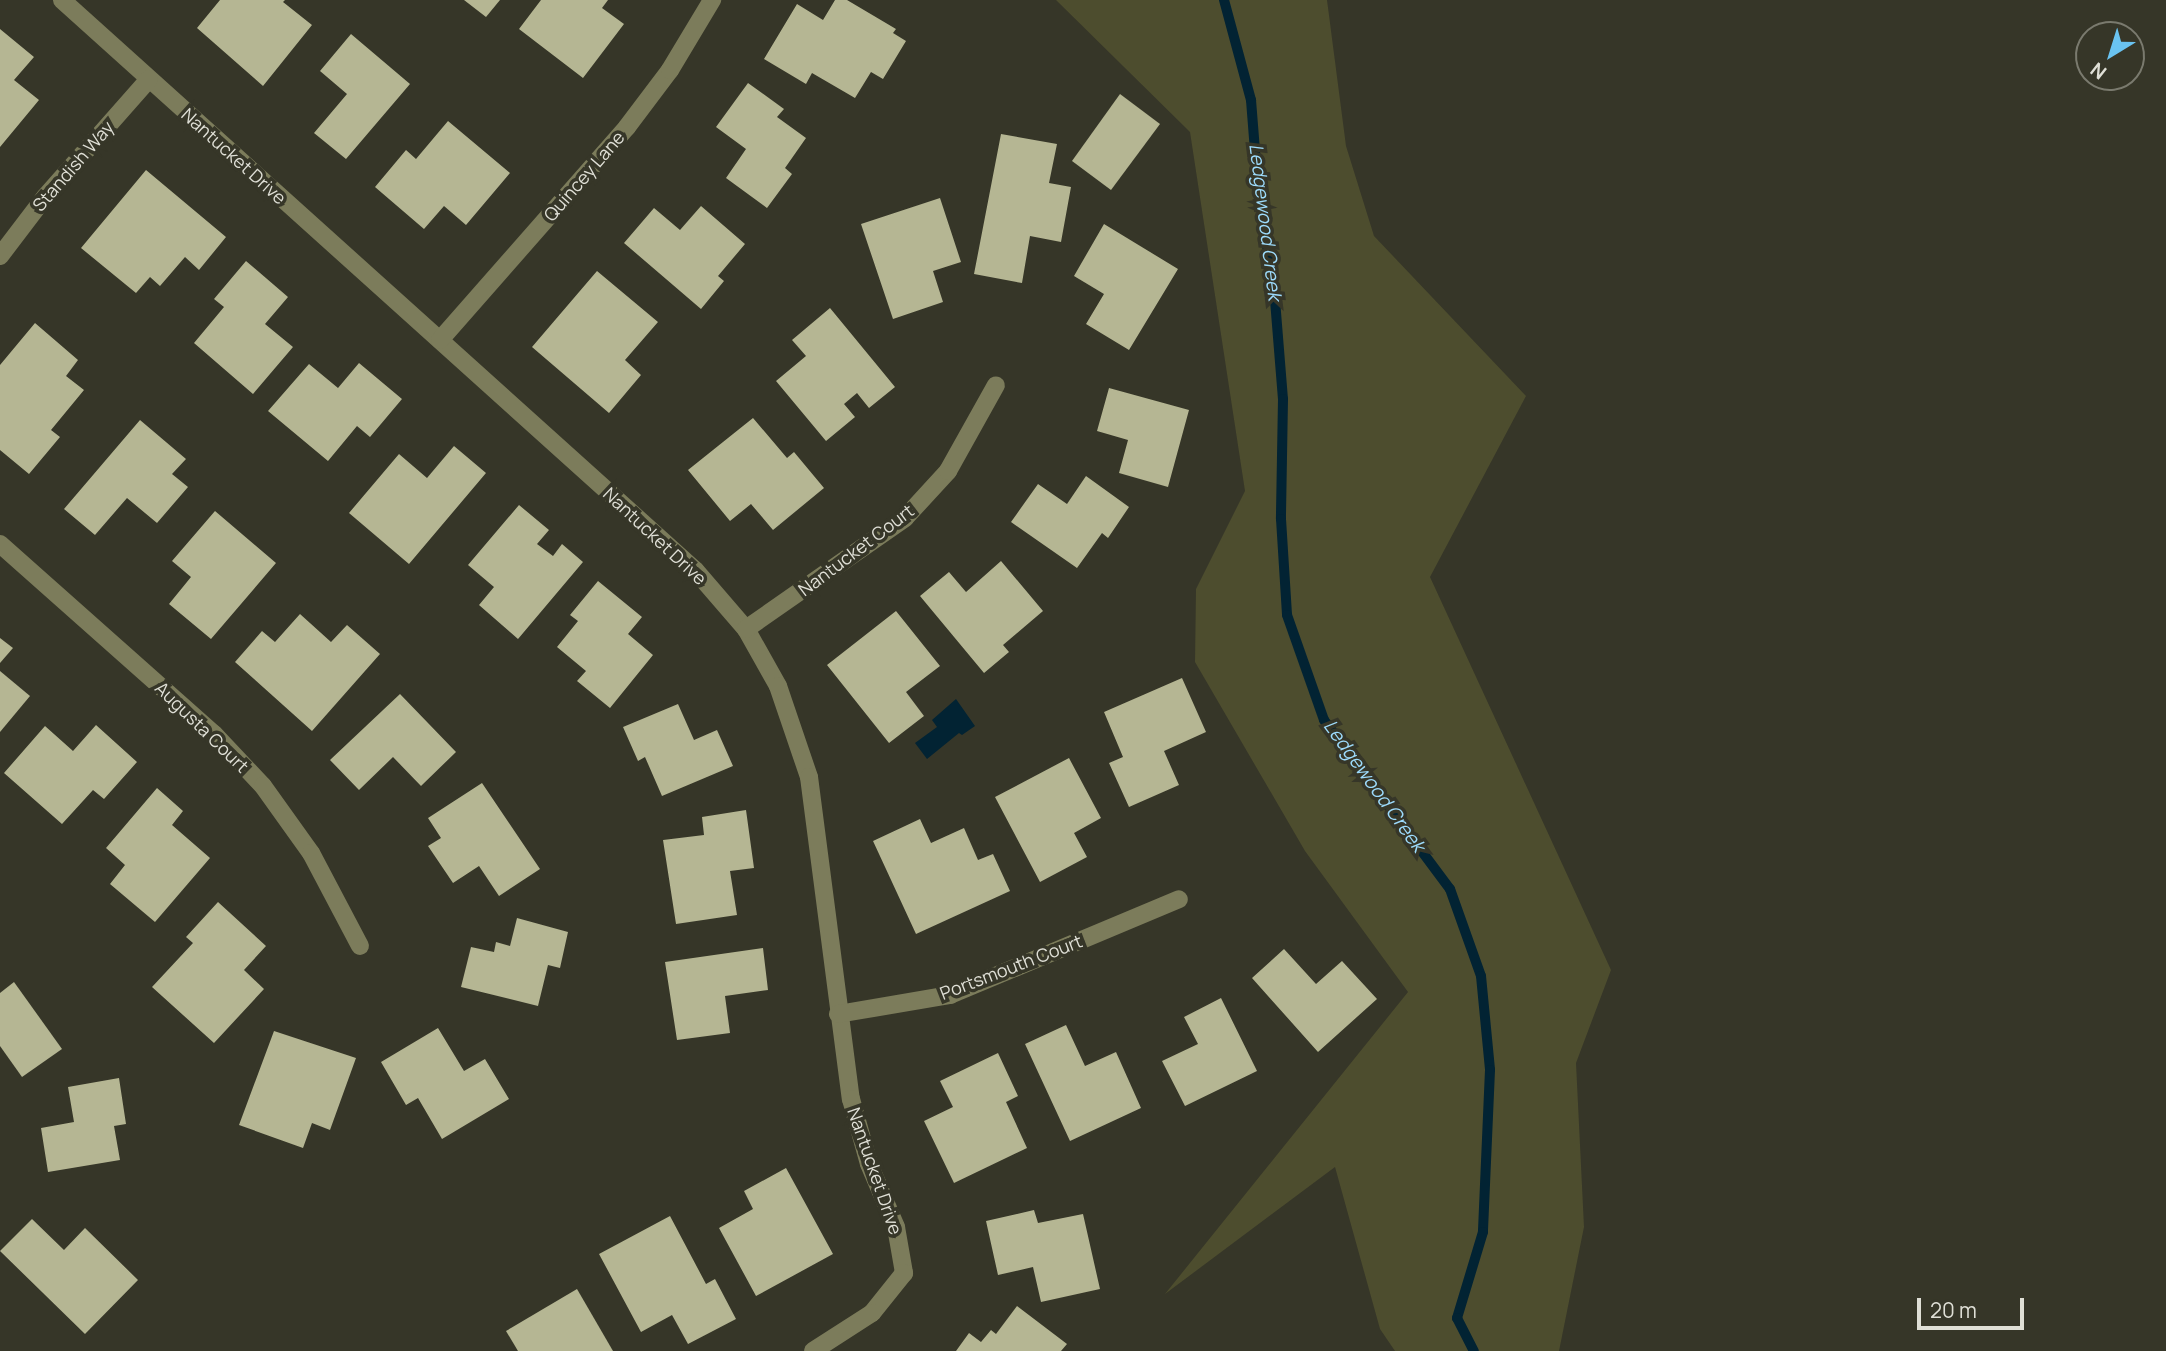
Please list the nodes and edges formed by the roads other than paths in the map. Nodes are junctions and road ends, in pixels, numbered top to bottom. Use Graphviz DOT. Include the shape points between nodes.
graph roads {
  1 [pos="62,0"];
  2 [pos="712,0"];
  3 [pos="149,79"];
  4 [pos="0,256"];
  5 [pos="440,340"];
  6 [pos="996,385"];
  7 [pos="0,544"];
  8 [pos="746,629"];
  9 [pos="1179,899"];
  10 [pos="360,946"];
  11 [pos="838,1014"];
  12 [pos="813,1351"];
  1 -- 3 [label="street, Nantucket Drive"];
  2 -- 5 [label="street, Quincey Lane" via="670,70 627,127"];
  3 -- 4 [label="street, Standish Way" via="44,197"];
  3 -- 5 [label="street, Nantucket Drive"];
  5 -- 8 [label="street, Nantucket Drive" via="695,570"];
  6 -- 8 [label="street, Nantucket Court" via="948,471 905,518"];
  7 -- 10 [label="street, Augusta Court" via="215,734 263,786 311,853"];
  8 -- 11 [label="street, Nantucket Drive" via="778,686 809,778"];
  9 -- 11 [label="street, Portsmouth Court" via="950,995"];
  11 -- 12 [label="street, Nantucket Drive" via="851,1099 869,1164 896,1227 904,1273 872,1313"];
}
